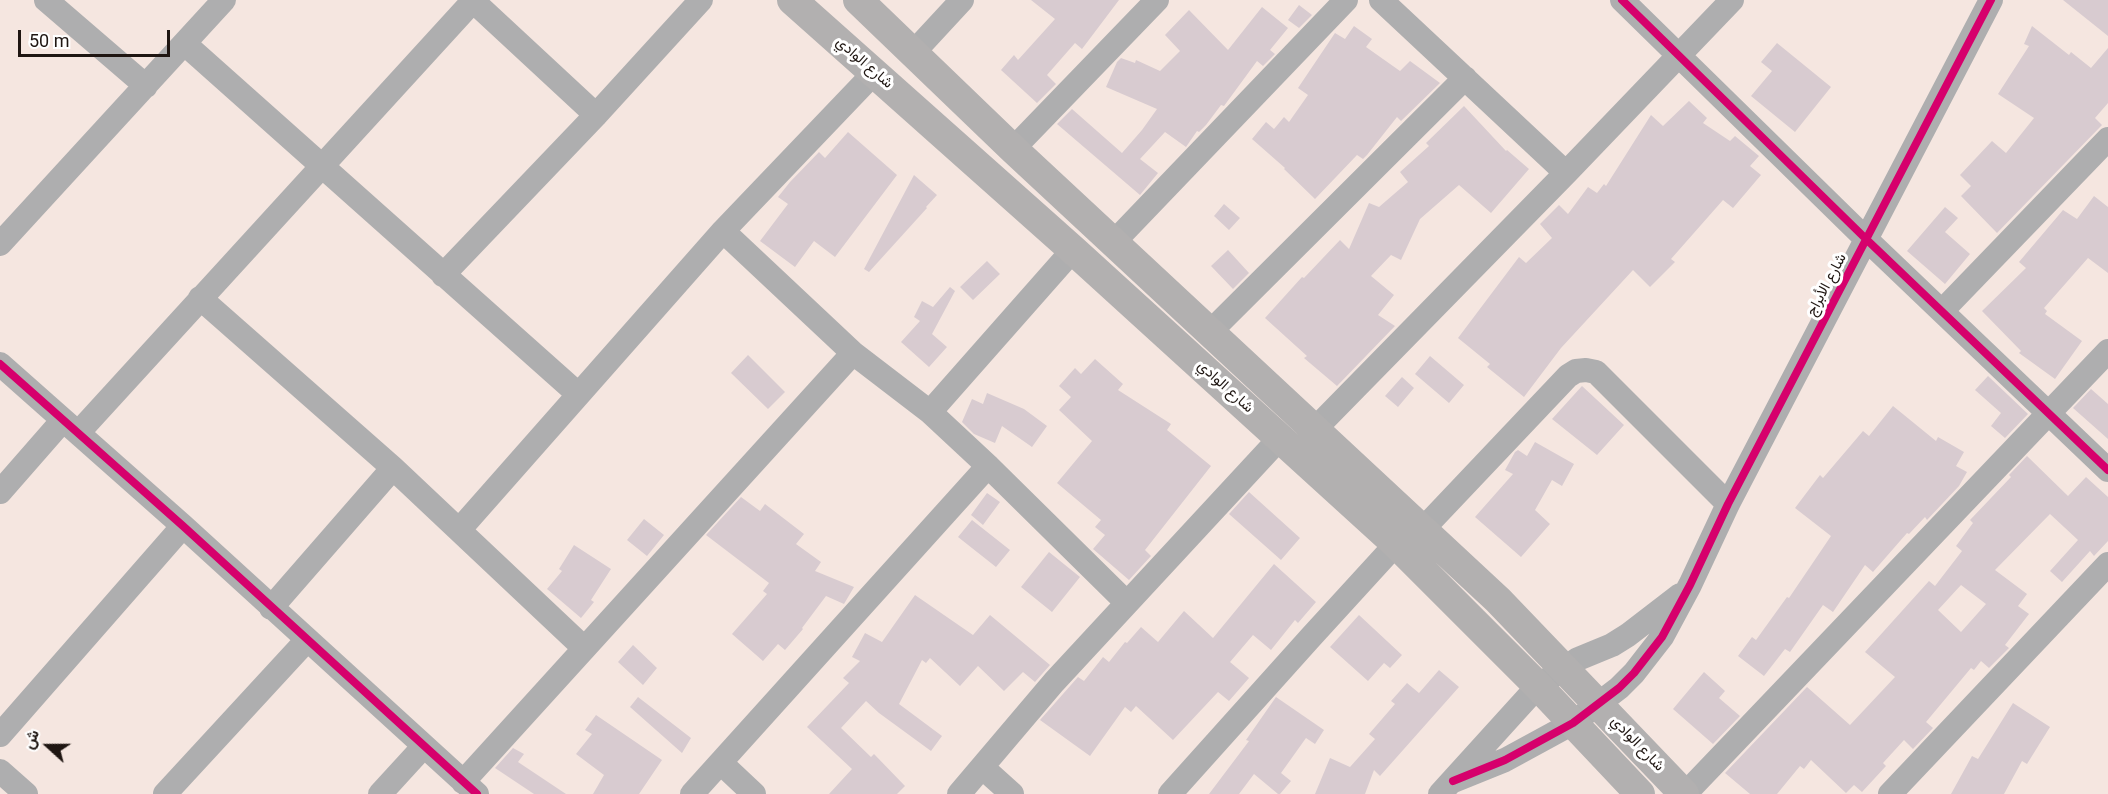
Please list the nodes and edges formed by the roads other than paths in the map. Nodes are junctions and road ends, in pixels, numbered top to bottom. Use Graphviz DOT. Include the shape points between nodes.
graph roads {
  1 [pos="46,0"];
  2 [pos="224,0"];
  3 [pos="472,0"];
  4 [pos="701,0"];
  5 [pos="792,0"];
  6 [pos="858,0"];
  7 [pos="962,0"];
  8 [pos="1157,0"];
  9 [pos="1346,0"];
  10 [pos="1381,0"];
  11 [pos="1622,0"];
  12 [pos="1732,0"];
  13 [pos="1991,0"];
  14 [pos="185,44"];
  15 [pos="912,53"];
  16 [pos="1679,56"];
  17 [pos="875,72"];
  18 [pos="1465,78"];
  19 [pos="146,86"];
  20 [pos="596,115"];
  21 [pos="2108,139"];
  22 [pos="1013,149"];
  23 [pos="321,166"];
  24 [pos="1566,173"];
  25 [pos="723,231"];
  26 [pos="1866,239"];
  27 [pos="1113,243"];
  28 [pos="0,244"];
  29 [pos="1073,250"];
  30 [pos="443,275"];
  31 [pos="200,298"];
  32 [pos="1942,311"];
  33 [pos="1210,332"];
  34 [pos="2108,351"];
  35 [pos="853,353"];
  36 [pos="0,364"];
  37 [pos="578,394"];
  38 [pos="930,412"];
  39 [pos="2049,413"];
  40 [pos="70,426"];
  41 [pos="1314,430"];
  42 [pos="1281,437"];
  43 [pos="988,466"];
  44 [pos="393,468"];
  45 [pos="2108,470"];
  46 [pos="0,492"];
  47 [pos="1728,504"];
  48 [pos="183,526"];
  49 [pos="459,529"];
  50 [pos="1423,529"];
  51 [pos="1396,544"];
  52 [pos="2108,564"];
  53 [pos="1690,585"];
  54 [pos="1127,603"];
  55 [pos="271,608"];
  56 [pos="307,640"];
  57 [pos="584,648"];
  58 [pos="1563,667"];
  59 [pos="1538,686"];
  60 [pos="1598,704"];
  61 [pos="1573,723"];
  62 [pos="0,735"];
  63 [pos="424,746"];
  64 [pos="721,763"];
  65 [pos="982,767"];
  66 [pos="0,771"];
  67 [pos="470,788"];
  68 [pos="1446,788"];
  69 [pos="26,794"];
  70 [pos="165,794"];
  71 [pos="380,794"];
  72 [pos="692,794"];
  73 [pos="754,794"];
  74 [pos="958,794"];
  75 [pos="1012,794"];
  76 [pos="1170,794"];
  77 [pos="1640,794"];
  78 [pos="1685,794"];
  79 [pos="1890,794"];
  1 -- 19 [label="street"];
  2 -- 14 [label="street"];
  3 -- 20 [label="street"];
  3 -- 23 [label="street"];
  4 -- 20 [label="street"];
  5 -- 17 [label="main road, شارع الوادي"];
  6 -- 15 [label="main road, شارع الوادي"];
  7 -- 15 [label="street"];
  8 -- 22 [label="street"];
  9 -- 27 [label="street"];
  10 -- 18 [label="street"];
  11 -- 16 [label="street"];
  12 -- 16 [label="street"];
  13 -- 26 [label="street, شارع الأبراج"];
  14 -- 19 [label="street"];
  14 -- 23 [label="street"];
  15 -- 22 [label="main road, شارع الوادي"];
  16 -- 24 [label="street"];
  16 -- 26 [label="street"];
  17 -- 25 [label="street"];
  17 -- 29 [label="main road, شارع الوادي"];
  18 -- 24 [label="street"];
  18 -- 33 [label="street"];
  19 -- 28 [label="street"];
  20 -- 30 [label="street"];
  21 -- 32 [label="street"];
  22 -- 27 [label="main road, شارع الوادي"];
  23 -- 30 [label="street"];
  23 -- 31 [label="street"];
  24 -- 41 [label="street"];
  25 -- 35 [label="street"];
  25 -- 37 [label="street"];
  26 -- 32 [label="street"];
  26 -- 47 [label="street, شارع الأبراج"];
  27 -- 33 [label="main road, شارع الوادي"];
  29 -- 38 [label="street"];
  29 -- 42 [label="main road, شارع الوادي"];
  30 -- 37 [label="street"];
  31 -- 40 [label="street"];
  31 -- 44 [label="street"];
  32 -- 39 [label="street"];
  33 -- 41 [label="main road, شارع الوادي"];
  34 -- 39 [label="street"];
  35 -- 38 [label="street"];
  35 -- 57 [label="street"];
  36 -- 40 [label="street"];
  37 -- 49 [label="street"];
  38 -- 43 [label="street"];
  39 -- 45 [label="street"];
  39 -- 78 [label="street"];
  40 -- 46 [label="street"];
  40 -- 48 [label="street"];
  41 -- 50 [label="main road, شارع الوادي"];
  42 -- 51 [label="main road, شارع الوادي"];
  42 -- 54 [label="street"];
  43 -- 54 [label="street"];
  43 -- 64 [label="street"];
  44 -- 49 [label="street"];
  44 -- 55 [label="street"];
  47 -- 50 [label="street" via="1596,372 1586,370 1568,376"];
  47 -- 53 [label="street, شارع الأبراج"];
  48 -- 55 [label="street"];
  48 -- 62 [label="street"];
  49 -- 57 [label="street"];
  50 -- 58 [label="main road, شارع الوادي"];
  51 -- 59 [label="main road, شارع الوادي"];
  51 -- 76 [label="street"];
  52 -- 79 [label="street"];
  53 -- 58 [label="street" via="1628,635"];
  53 -- 60 [label="street, شارع الأبراج" via="1676,615 1649,655"];
  54 -- 65 [label="street"];
  55 -- 56 [label="street"];
  56 -- 63 [label="street"];
  56 -- 70 [label="street"];
  57 -- 67 [label="street"];
  58 -- 59 [label="street"];
  58 -- 60 [label="main road, شارع الوادي"];
  59 -- 61 [label="main road, شارع الوادي"];
  59 -- 68 [label="street"];
  60 -- 61 [label="street, شارع الأبراج"];
  60 -- 78 [label="main road, شارع الوادي"];
  61 -- 68 [label="street, شارع الأبراج"];
  61 -- 77 [label="main road, شارع الوادي"];
  63 -- 67 [label="street"];
  63 -- 71 [label="street"];
  64 -- 72 [label="street"];
  64 -- 73 [label="street"];
  65 -- 74 [label="street"];
  65 -- 75 [label="street"];
  66 -- 69 [label="street"];
}
